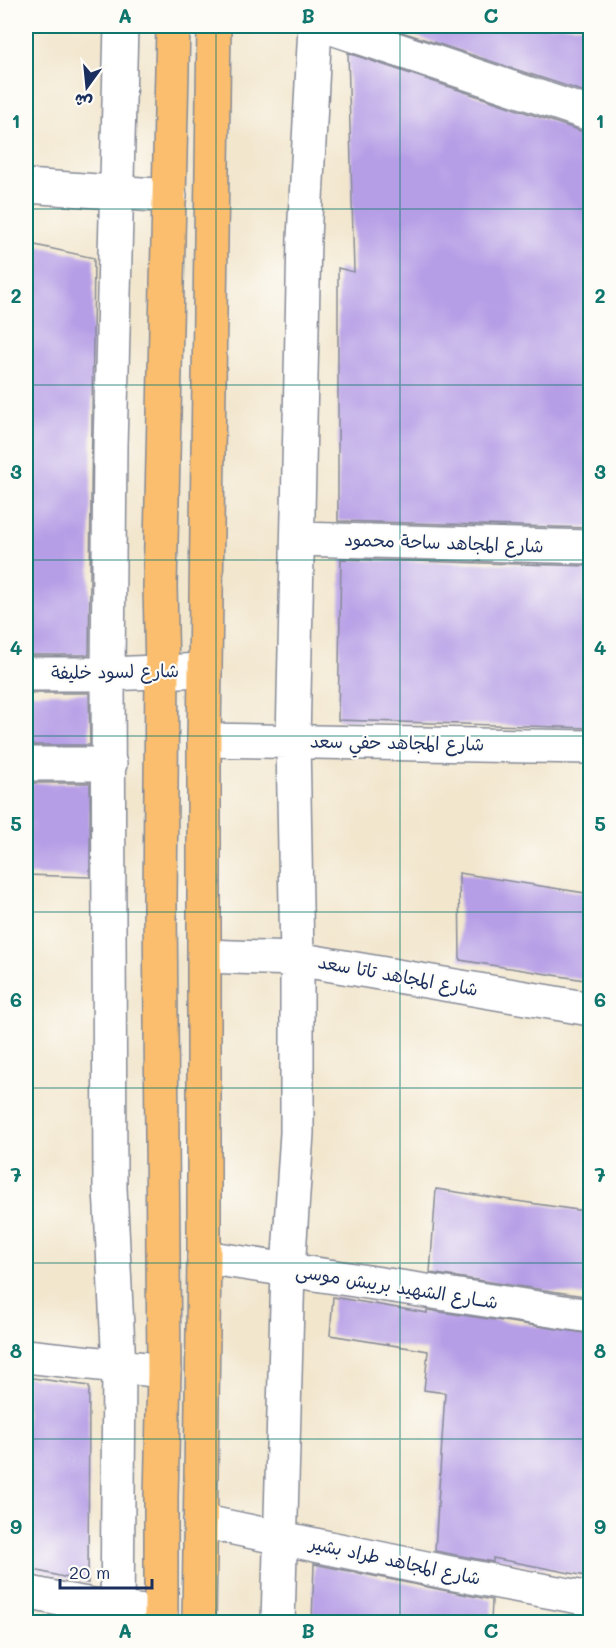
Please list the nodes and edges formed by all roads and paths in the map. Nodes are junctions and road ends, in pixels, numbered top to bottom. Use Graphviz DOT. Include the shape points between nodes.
graph roads {
  1 [pos="121,26"];
  2 [pos="173,26"];
  3 [pos="214,26"];
  4 [pos="315,26"];
  5 [pos="326,26"];
  6 [pos="591,114"];
  7 [pos="26,186"];
  8 [pos="116,192"];
  9 [pos="170,196"];
  10 [pos="298,539"];
  11 [pos="591,547"];
  12 [pos="205,670"];
  13 [pos="162,671"];
  14 [pos="26,674"];
  15 [pos="108,674"];
  16 [pos="204,740"];
  17 [pos="293,741"];
  18 [pos="591,747"];
  19 [pos="26,764"];
  20 [pos="110,764"];
  21 [pos="204,956"];
  22 [pos="297,959"];
  23 [pos="591,1009"];
  24 [pos="204,1257"];
  25 [pos="288,1270"];
  26 [pos="591,1316"];
  27 [pos="26,1356"];
  28 [pos="119,1367"];
  29 [pos="164,1371"];
  30 [pos="200,1521"];
  31 [pos="282,1537"];
  32 [pos="26,1592"];
  33 [pos="591,1599"];
  34 [pos="117,1616"];
  35 [pos="161,1618"];
  36 [pos="199,1623"];
  37 [pos="278,1623"];
  1 -- 8 [label="street"];
  2 -- 9 [label="highway"];
  3 -- 12 [label="highway"];
  4 -- 10 [label="street" via="304,238"];
  5 -- 6 [label="street"];
  7 -- 8 [label="street"];
  8 -- 9 [label="street"];
  8 -- 15 [label="street"];
  9 -- 13 [label="highway" via="160,586"];
  10 -- 11 [label="street, شارع المجاهد ساحة محمود"];
  10 -- 17 [label="street"];
  12 -- 13 [label="street, شارع لسود خليفة"];
  12 -- 16 [label="highway"];
  13 -- 15 [label="street, شارع لسود خليفة"];
  13 -- 29 [label="highway"];
  14 -- 15 [label="street, شارع لسود خليفة"];
  15 -- 20 [label="street"];
  16 -- 17 [label="street, شارع المجاهد حفي سعد"];
  16 -- 21 [label="highway"];
  17 -- 18 [label="street, شارع المجاهد حفي سعد"];
  17 -- 22 [label="street"];
  19 -- 20 [label="street"];
  20 -- 28 [label="street" via="111,1188"];
  21 -- 22 [label="street, شارع المجاهد تاتا سعد"];
  21 -- 24 [label="highway"];
  22 -- 23 [label="street, شارع المجاهد تاتا سعد"];
  22 -- 25 [label="street" via="297,1133"];
  24 -- 25 [label="street, شــارع الشهيد بريبش موسى"];
  24 -- 30 [label="highway"];
  25 -- 26 [label="street, شــارع الشهيد بريبش موسى"];
  25 -- 31 [label="street"];
  27 -- 28 [label="street"];
  28 -- 29 [label="street"];
  28 -- 34 [label="street"];
  29 -- 35 [label="highway"];
  30 -- 31 [label="street, شارع المجاهد طراد بشير"];
  30 -- 36 [label="highway"];
  31 -- 33 [label="street, شارع المجاهد طراد بشير"];
  31 -- 37 [label="street"];
  32 -- 34 [label="street"];
  34 -- 35 [label="street"];
}
